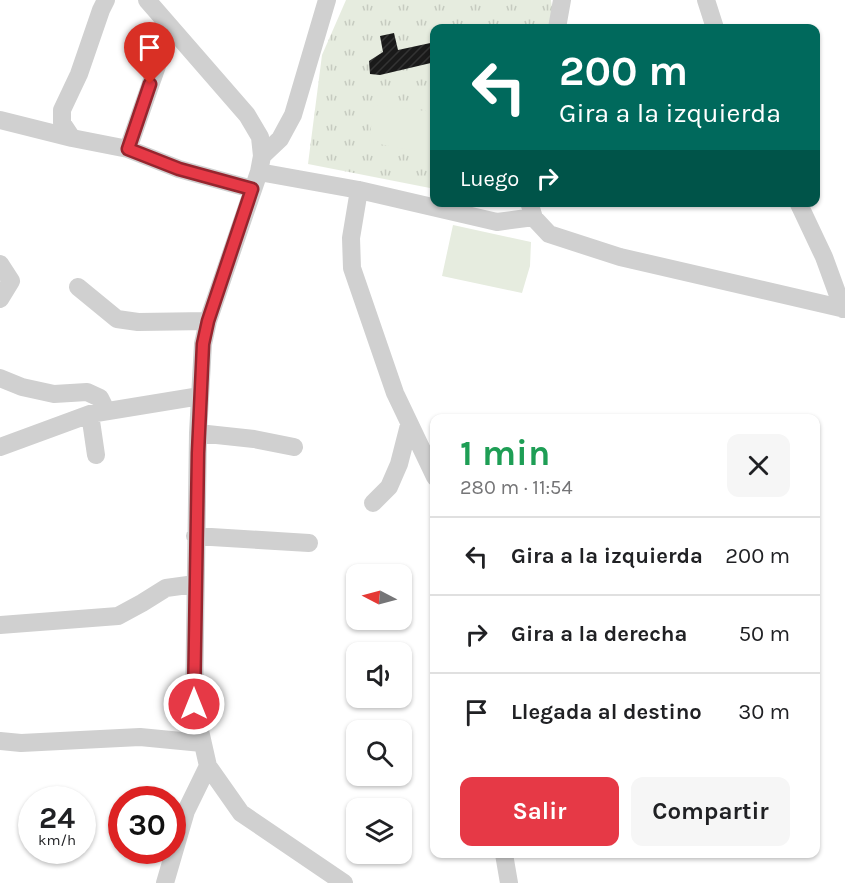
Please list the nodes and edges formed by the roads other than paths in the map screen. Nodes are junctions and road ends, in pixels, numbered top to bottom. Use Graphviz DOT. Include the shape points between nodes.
graph roads {
  1 [pos="106,0"];
  2 [pos="147,0"];
  3 [pos="327,0"];
  4 [pos="562,0"];
  5 [pos="706,0"];
  6 [pos="558,24"];
  7 [pos="714,24"];
  8 [pos="158,63"];
  9 [pos="0,120"];
  10 [pos="72,138"];
  11 [pos="128,149"];
  12 [pos="258,172"];
  13 [pos="359,190"];
  14 [pos="430,206"];
  15 [pos="432,207"];
  16 [pos="800,207"];
  17 [pos="532,210"];
  18 [pos="0,264"];
  19 [pos="78,287"];
  20 [pos="0,300"];
  21 [pos="844,309"];
  22 [pos="208,321"];
  23 [pos="0,378"];
  24 [pos="200,396"];
  25 [pos="98,412"];
  26 [pos="409,425"];
  27 [pos="198,433"];
  28 [pos="0,447"];
  29 [pos="294,447"];
  30 [pos="96,455"];
  31 [pos="430,459"];
  32 [pos="373,503"];
  33 [pos="195,536"];
  34 [pos="309,543"];
  35 [pos="195,584"];
  36 [pos="0,625"];
  37 [pos="0,741"];
  38 [pos="202,743"];
  39 [pos="208,766"];
  40 [pos="505,858"];
  41 [pos="165,883"];
  42 [pos="344,883"];
  43 [pos="509,883"];
  1 -- 10 [label="street" via="62,110 62,123"];
  2 -- 12 [label="street" via="247,115 260,137"];
  3 -- 12 [label="street" via="293,115"];
  4 -- 6 [label="street"];
  5 -- 7 [label="street"];
  8 -- 11 [label="street"];
  9 -- 10 [label="street"];
  10 -- 11 [label="street"];
  11 -- 12 [label="street" via="179,169"];
  12 -- 13 [label="street"];
  12 -- 22 [label="street"];
  13 -- 14 [label="street"];
  13 -- 26 [label="street" via="351,238 352,268 394,393"];
  15 -- 17 [label="street" via="497,222"];
  16 -- 21 [label="street"];
  17 -- 21 [label="street" via="549,234 620,257"];
  18 -- 20 [label="street" via="11,280"];
  19 -- 22 [label="street" via="117,319"];
  22 -- 24 [label="street"];
  23 -- 25 [label="street" via="54,394 87,392 100,398"];
  24 -- 25 [label="street"];
  24 -- 27 [label="street"];
  25 -- 28 [label="street"];
  25 -- 30 [label="street"];
  26 -- 31 [label="street"];
  26 -- 32 [label="street" via="389,487"];
  27 -- 29 [label="street"];
  27 -- 33 [label="street"];
  33 -- 34 [label="street"];
  33 -- 35 [label="street"];
  35 -- 36 [label="street" via="165,588 118,616"];
  35 -- 38 [label="street" via="194,704"];
  37 -- 38 [label="street" via="140,737"];
  38 -- 39 [label="street"];
  39 -- 41 [label="street" via="186,811"];
  39 -- 42 [label="street" via="241,813"];
  40 -- 43 [label="street"];
}
